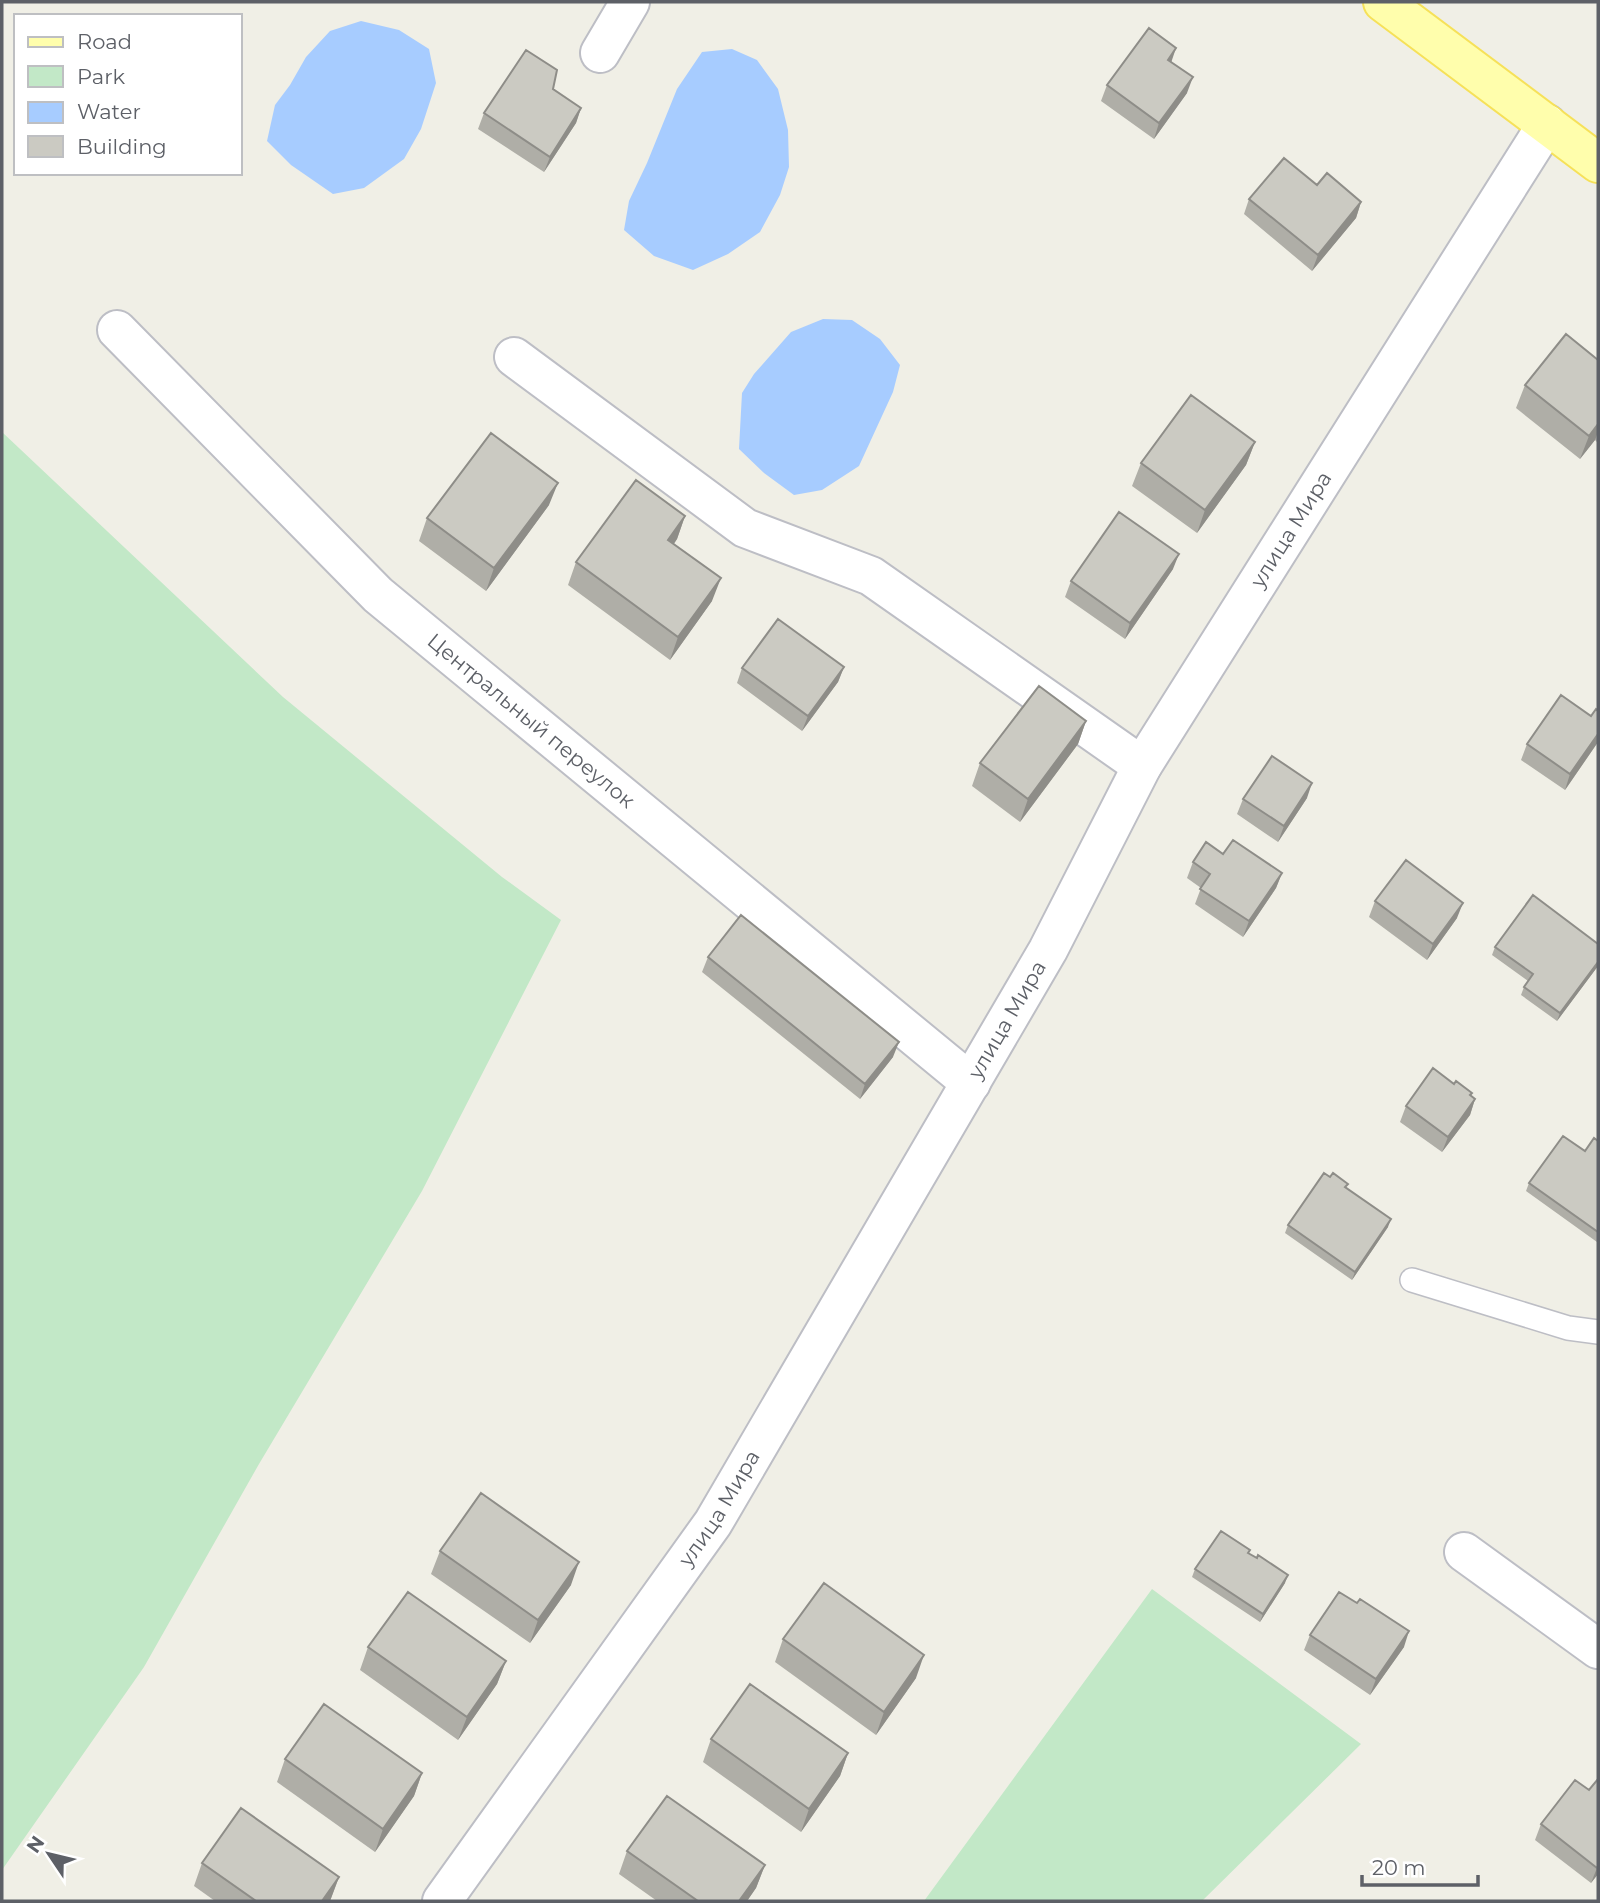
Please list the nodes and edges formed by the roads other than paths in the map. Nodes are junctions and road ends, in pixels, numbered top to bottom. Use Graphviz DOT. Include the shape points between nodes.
graph roads {
  1 [pos="629,2"];
  2 [pos="1383,2"];
  3 [pos="600,53"];
  4 [pos="1547,124"];
  5 [pos="1598,163"];
  6 [pos="117,330"];
  7 [pos="514,357"];
  8 [pos="1142,766"];
  9 [pos="971,1083"];
  10 [pos="1412,1280"];
  11 [pos="1598,1332"];
  12 [pos="1464,1552"];
  13 [pos="1598,1649"];
  14 [pos="442,1901"];
  1 -- 3 [label="street"];
  2 -- 4 [label="main road"];
  4 -- 5 [label="main road"];
  4 -- 8 [label="street, улица Мира"];
  6 -- 9 [label="street, Центральный переулок" via="378,595"];
  7 -- 8 [label="street" via="745,528 871,576"];
  8 -- 9 [label="street, улица Мира" via="1048,950"];
  9 -- 14 [label="street, улица Мира" via="713,1523"];
  10 -- 11 [label="lane" via="1568,1328"];
  12 -- 13 [label="street"];
}
